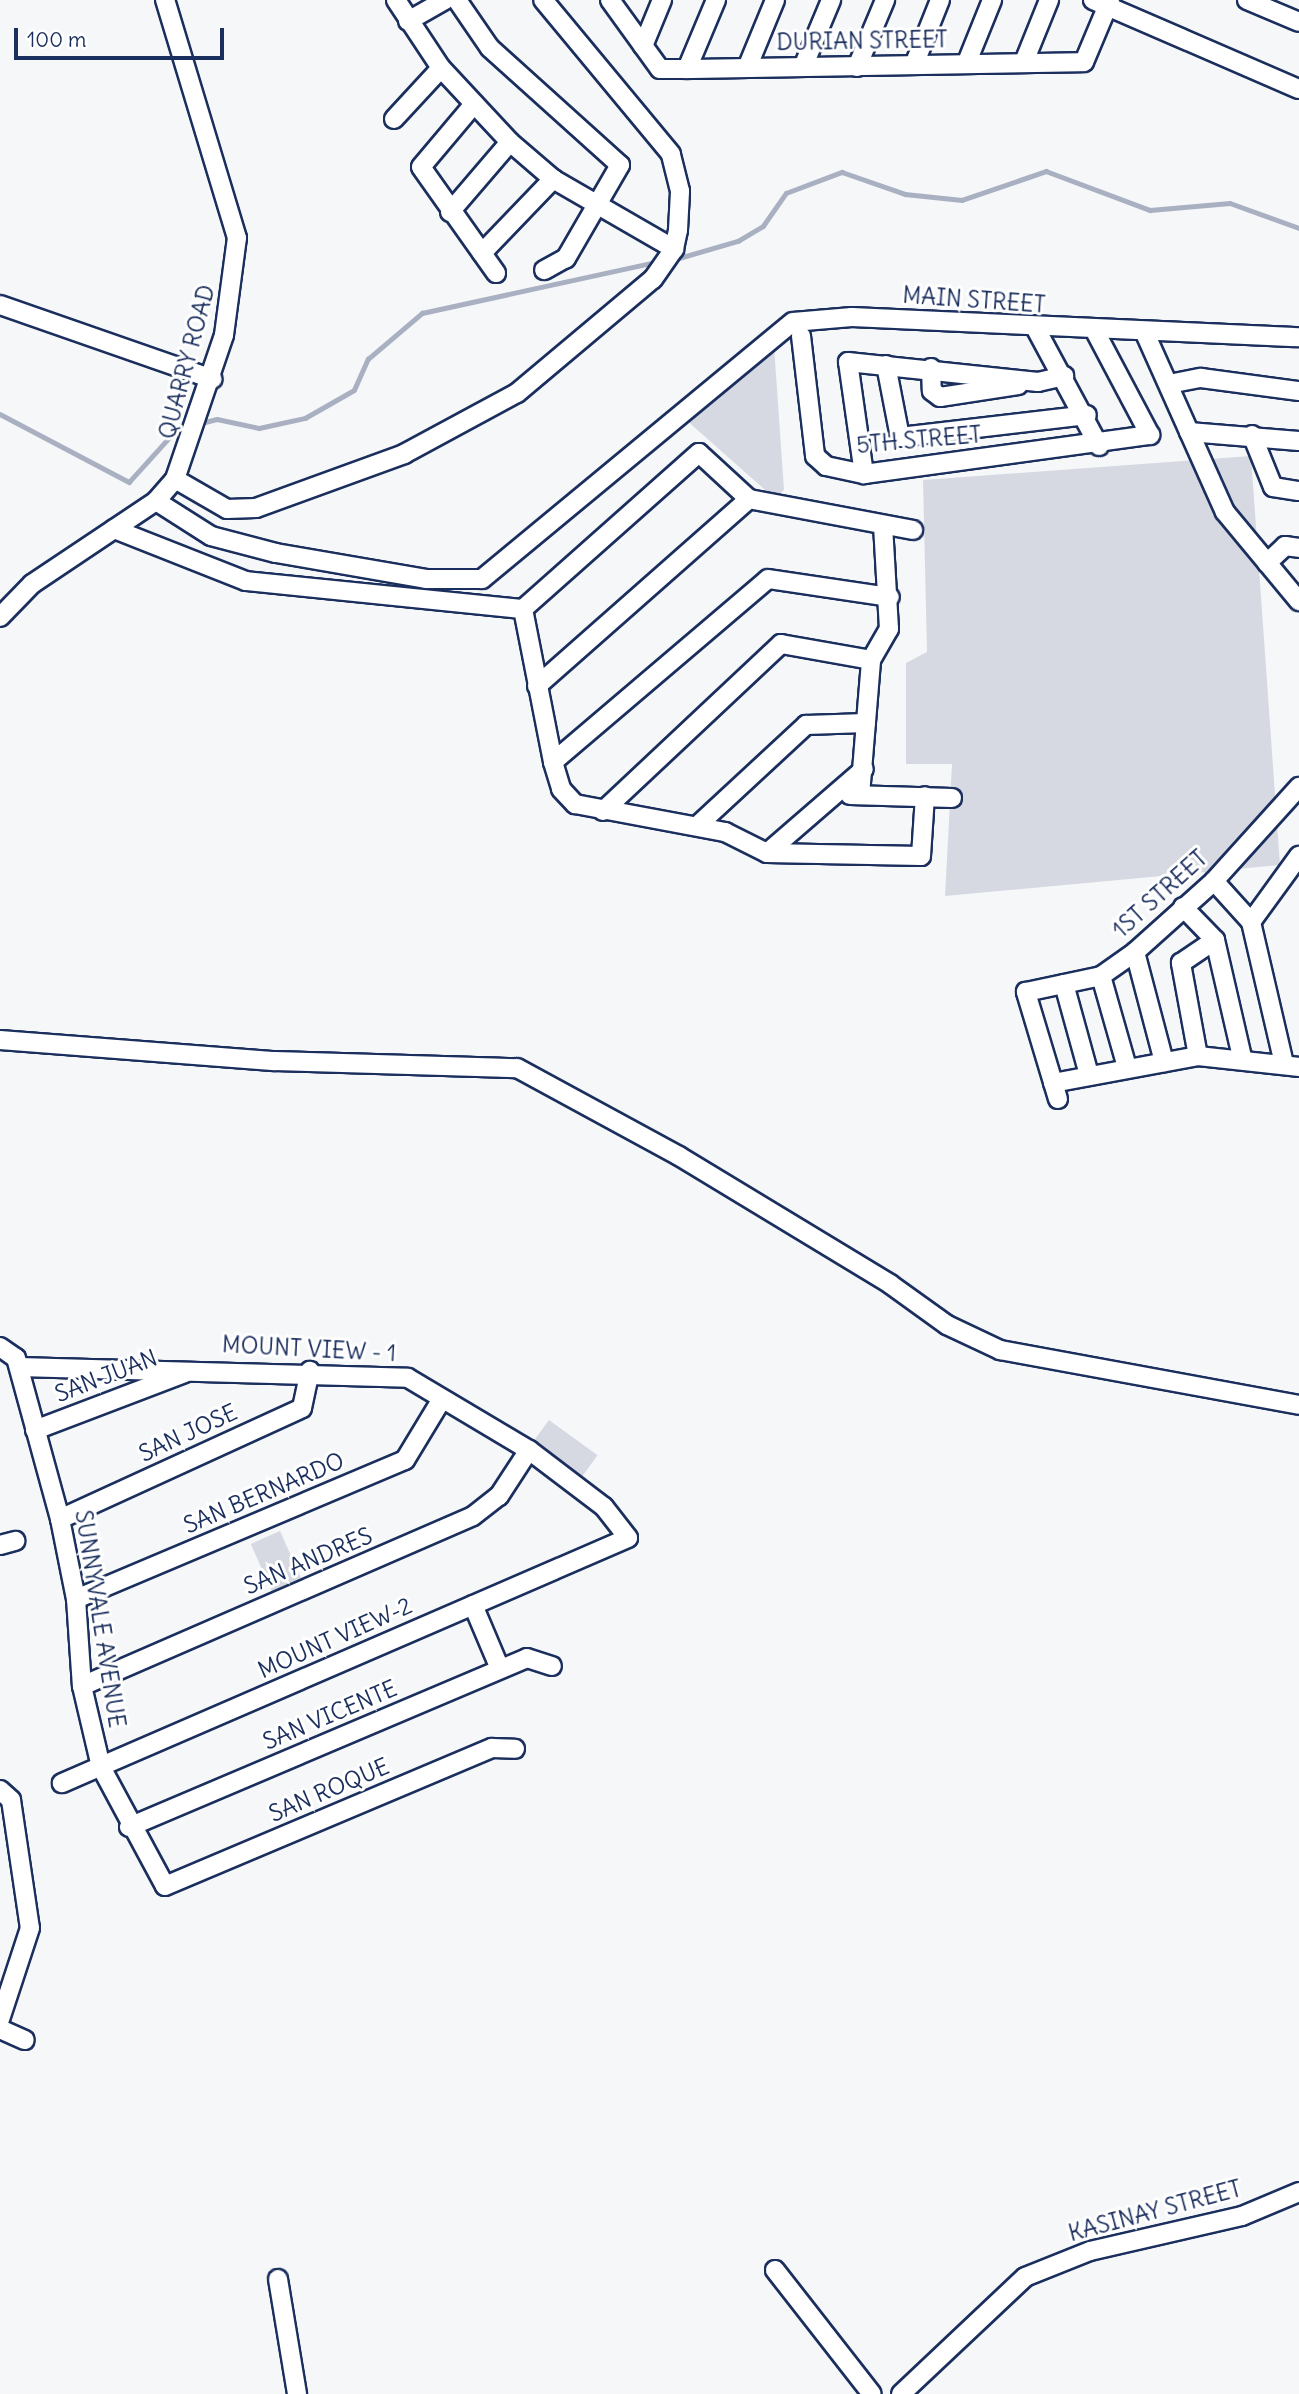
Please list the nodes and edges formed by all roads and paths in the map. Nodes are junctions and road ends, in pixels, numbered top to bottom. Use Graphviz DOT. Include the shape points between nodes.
graph roads {
  1 [pos="165,0"];
  2 [pos="396,0"];
  3 [pos="445,0"];
  4 [pos="457,0"];
  5 [pos="543,0"];
  6 [pos="610,0"];
  7 [pos="662,0"];
  8 [pos="716,0"];
  9 [pos="775,0"];
  10 [pos="831,0"];
  11 [pos="885,0"];
  12 [pos="940,0"];
  13 [pos="992,0"];
  14 [pos="1049,0"];
  15 [pos="1247,0"];
  16 [pos="1103,2"];
  17 [pos="408,21"];
  18 [pos="1299,22"];
  19 [pos="643,46"];
  20 [pos="967,62"];
  21 [pos="1024,62"];
  22 [pos="914,65"];
  23 [pos="857,67"];
  24 [pos="441,68"];
  25 [pos="747,68"];
  26 [pos="803,68"];
  27 [pos="687,69"];
  28 [pos="1299,89"];
  29 [pos="474,104"];
  30 [pos="394,119"];
  31 [pos="510,142"];
  32 [pos="553,179"];
  33 [pos="597,205"];
  34 [pos="450,212"];
  35 [pos="672,252"];
  36 [pos="482,253"];
  37 [pos="544,270"];
  38 [pos="496,273"];
  39 [pos="0,305"];
  40 [pos="801,328"];
  41 [pos="1036,329"];
  42 [pos="1144,331"];
  43 [pos="1096,332"];
  44 [pos="1299,337"];
  45 [pos="886,365"];
  46 [pos="931,368"];
  47 [pos="1064,376"];
  48 [pos="212,379"];
  49 [pos="1038,382"];
  50 [pos="1169,384"];
  51 [pos="1299,391"];
  52 [pos="1087,415"];
  53 [pos="1189,432"];
  54 [pos="1252,435"];
  55 [pos="1299,441"];
  56 [pos="1099,446"];
  57 [pos="864,474"];
  58 [pos="175,479"];
  59 [pos="1299,491"];
  60 [pos="749,499"];
  61 [pos="156,500"];
  62 [pos="883,526"];
  63 [pos="114,529"];
  64 [pos="913,530"];
  65 [pos="1299,548"];
  66 [pos="1268,563"];
  67 [pos="890,597"];
  68 [pos="1299,601"];
  69 [pos="523,609"];
  70 [pos="0,617"];
  71 [pos="871,660"];
  72 [pos="537,686"];
  73 [pos="866,723"];
  74 [pos="553,762"];
  75 [pos="863,769"];
  76 [pos="1299,787"];
  77 [pos="833,795"];
  78 [pos="860,795"];
  79 [pos="925,796"];
  80 [pos="952,798"];
  81 [pos="603,811"];
  82 [pos="697,826"];
  83 [pos="767,853"];
  84 [pos="1299,856"];
  85 [pos="1214,881"];
  86 [pos="1183,906"];
  87 [pos="1251,922"];
  88 [pos="1215,940"];
  89 [pos="1135,952"];
  90 [pos="1101,976"];
  91 [pos="1064,984"];
  92 [pos="0,1040"];
  93 [pos="1198,1056"];
  94 [pos="1242,1057"];
  95 [pos="1164,1062"];
  96 [pos="1292,1066"];
  97 [pos="1127,1067"];
  98 [pos="1088,1075"];
  99 [pos="5,1349"];
  100 [pos="19,1367"];
  101 [pos="195,1369"];
  102 [pos="310,1371"];
  103 [pos="442,1399"];
  104 [pos="1299,1405"];
  105 [pos="35,1430"];
  106 [pos="529,1450"];
  107 [pos="60,1518"];
  108 [pos="628,1538"];
  109 [pos="76,1599"];
  110 [pos="472,1605"];
  111 [pos="552,1665"];
  112 [pos="500,1669"];
  113 [pos="82,1686"];
  114 [pos="515,1749"];
  115 [pos="101,1767"];
  116 [pos="62,1783"];
  117 [pos="0,1790"];
  118 [pos="129,1827"];
  119 [pos="164,1886"];
  120 [pos="0,2019"];
  121 [pos="0,2029"];
  122 [pos="25,2040"];
  123 [pos="1299,2192"];
  124 [pos="775,2270"];
  125 [pos="278,2279"];
  126 [pos="297,2394"];
  127 [pos="872,2394"];
  128 [pos="901,2394"];
  1 -- 48 [label="street, QUARRY ROAD" via="237,238 237,267"];
  2 -- 17 [label="street"];
  3 -- 17 [label="street"];
  4 -- 33 [label="street" via="490,48 620,165"];
  5 -- 35 [label="street" via="671,154 680,191"];
  6 -- 19 [label="street, DURIAN STREET"];
  7 -- 19 [label="street"];
  8 -- 27 [label="street"];
  9 -- 25 [label="street"];
  10 -- 26 [label="street"];
  11 -- 23 [label="street"];
  12 -- 22 [label="street"];
  13 -- 20 [label="street"];
  14 -- 21 [label="street"];
  15 -- 18 [label="street"];
  16 -- 21 [label="street, DURIAN STREET" via="1084,62"];
  16 -- 28 [label="street"];
  17 -- 24 [label="street"];
  19 -- 27 [label="street, DURIAN STREET" via="660,69"];
  20 -- 21 [label="street, DURIAN STREET"];
  20 -- 22 [label="street, DURIAN STREET"];
  22 -- 23 [label="street, DURIAN STREET"];
  23 -- 26 [label="street, DURIAN STREET"];
  24 -- 29 [label="street"];
  24 -- 30 [label="street"];
  25 -- 26 [label="street, DURIAN STREET"];
  25 -- 27 [label="street, DURIAN STREET"];
  29 -- 31 [label="street"];
  29 -- 34 [label="street" via="421,167"];
  31 -- 32 [label="street"];
  31 -- 34 [label="street"];
  32 -- 33 [label="street"];
  32 -- 36 [label="street"];
  33 -- 35 [label="street"];
  33 -- 37 [label="street" via="566,258"];
  34 -- 36 [label="street"];
  35 -- 58 [label="street" via="653,279 517,393 404,454 256,508 228,509"];
  36 -- 38 [label="street"];
  39 -- 48 [label="street"];
  40 -- 41 [label="street, MAIN STREET"];
  40 -- 57 [label="street, 5TH STREET" via="815,456 825,466"];
  40 -- 61 [label="street" via="482,579 426,579 276,554 211,536"];
  41 -- 43 [label="street, MAIN STREET"];
  41 -- 47 [label="street"];
  42 -- 43 [label="street, MAIN STREET"];
  42 -- 44 [label="street, MAIN STREET"];
  42 -- 50 [label="street"];
  43 -- 56 [label="street, 5TH STREET" via="1150,435"];
  45 -- 46 [label="street"];
  45 -- 52 [label="street" via="900,437"];
  45 -- 57 [label="street" via="848,362"];
  46 -- 49 [label="street"];
  46 -- 49 [label="street" via="932,391 940,397"];
  47 -- 49 [label="street"];
  47 -- 52 [label="street"];
  48 -- 58 [label="street, QUARRY ROAD" via="189,452"];
  50 -- 51 [label="street" via="1201,378"];
  50 -- 53 [label="street"];
  52 -- 56 [label="street"];
  53 -- 54 [label="street"];
  53 -- 66 [label="street" via="1225,512"];
  54 -- 55 [label="street"];
  54 -- 59 [label="street" via="1273,487"];
  56 -- 57 [label="street, 5TH STREET"];
  58 -- 61 [label="street, QUARRY ROAD"];
  60 -- 62 [label="street"];
  60 -- 69 [label="street" via="699,453"];
  60 -- 72 [label="street"];
  61 -- 63 [label="street, QUARRY ROAD"];
  62 -- 64 [label="street"];
  62 -- 67 [label="street"];
  63 -- 69 [label="street" via="246,581"];
  63 -- 70 [label="street, QUARRY ROAD" via="32,584"];
  65 -- 66 [label="street" via="1285,546"];
  66 -- 68 [label="street"];
  67 -- 71 [label="street" via="889,629"];
  67 -- 74 [label="street" via="768,579"];
  69 -- 72 [label="street"];
  71 -- 73 [label="street"];
  71 -- 81 [label="street" via="781,644"];
  72 -- 74 [label="street"];
  73 -- 75 [label="street"];
  73 -- 82 [label="street" via="806,725"];
  74 -- 81 [label="street" via="561,789 575,804"];
  75 -- 77 [label="street"];
  75 -- 78 [label="street"];
  76 -- 85 [label="street, 1ST STREET"];
  77 -- 78 [label="street"];
  77 -- 83 [label="street"];
  78 -- 79 [label="street"];
  79 -- 80 [label="street"];
  79 -- 83 [label="street" via="921,856"];
  81 -- 82 [label="street"];
  82 -- 83 [label="street"];
  84 -- 87 [label="street"];
  85 -- 86 [label="street, 1ST STREET"];
  85 -- 87 [label="street"];
  86 -- 88 [label="street"];
  86 -- 89 [label="street, 1ST STREET"];
  87 -- 96 [label="street"];
  88 -- 93 [label="street" via="1181,963"];
  88 -- 94 [label="street"];
  89 -- 90 [label="street, 1ST STREET"];
  89 -- 95 [label="street"];
  90 -- 91 [label="street, 1ST STREET"];
  90 -- 97 [label="street"];
  91 -- 98 [label="street"];
  91 -- 98 [label="street, 1ST STREET" via="1027,992 1055,1091"];
  92 -- 104 [label="street" via="275,1061 517,1068 643,1135 890,1284 947,1325 1000,1350"];
  93 -- 94 [label="street"];
  93 -- 95 [label="street"];
  94 -- 96 [label="street"];
  95 -- 97 [label="street"];
  97 -- 98 [label="street"];
  99 -- 100 [label="street, SUNNYVALE AVENUE"];
  100 -- 101 [label="street, MOUNT VIEW - 1"];
  100 -- 105 [label="street, SUNNYVALE AVENUE"];
  101 -- 102 [label="street, MOUNT VIEW - 1"];
  101 -- 105 [label="street, SAN JUAN"];
  102 -- 103 [label="street, MOUNT VIEW - 1" via="408,1378"];
  102 -- 107 [label="street, SAN JOSE" via="302,1408"];
  103 -- 106 [label="street, MOUNT VIEW - 1"];
  103 -- 109 [label="street, SAN BERNARDO" via="405,1460"];
  105 -- 107 [label="street, SUNNYVALE AVENUE"];
  106 -- 108 [label="street, MOUNT VIEW - 1" via="604,1507"];
  106 -- 113 [label="street, SAN ANDRES" via="499,1496 473,1516"];
  107 -- 109 [label="street, SUNNYVALE AVENUE"];
  108 -- 110 [label="street, MOUNT VIEW-2"];
  109 -- 113 [label="street, SUNNYVALE AVENUE"];
  110 -- 112 [label="street"];
  110 -- 115 [label="street, MOUNT VIEW-2"];
  111 -- 112 [label="street, SAN VICENTE" via="527,1658"];
  112 -- 118 [label="street, SAN VICENTE"];
  113 -- 115 [label="street, SUNNYVALE AVENUE"];
  114 -- 119 [label="street, SAN ROQUE" via="492,1748"];
  115 -- 116 [label="street, MOUNT VIEW-2"];
  115 -- 118 [label="street, SUNNYVALE AVENUE"];
  117 -- 120 [label="street" via="13,1812 30,1928"];
  118 -- 119 [label="street, SUNNYVALE AVENUE"];
  121 -- 122 [label="street"];
  123 -- 128 [label="street, KASINAY STREET" via="1242,2216 1090,2250 1025,2277"];
  124 -- 127 [label="street"];
  125 -- 126 [label="street"];
}
